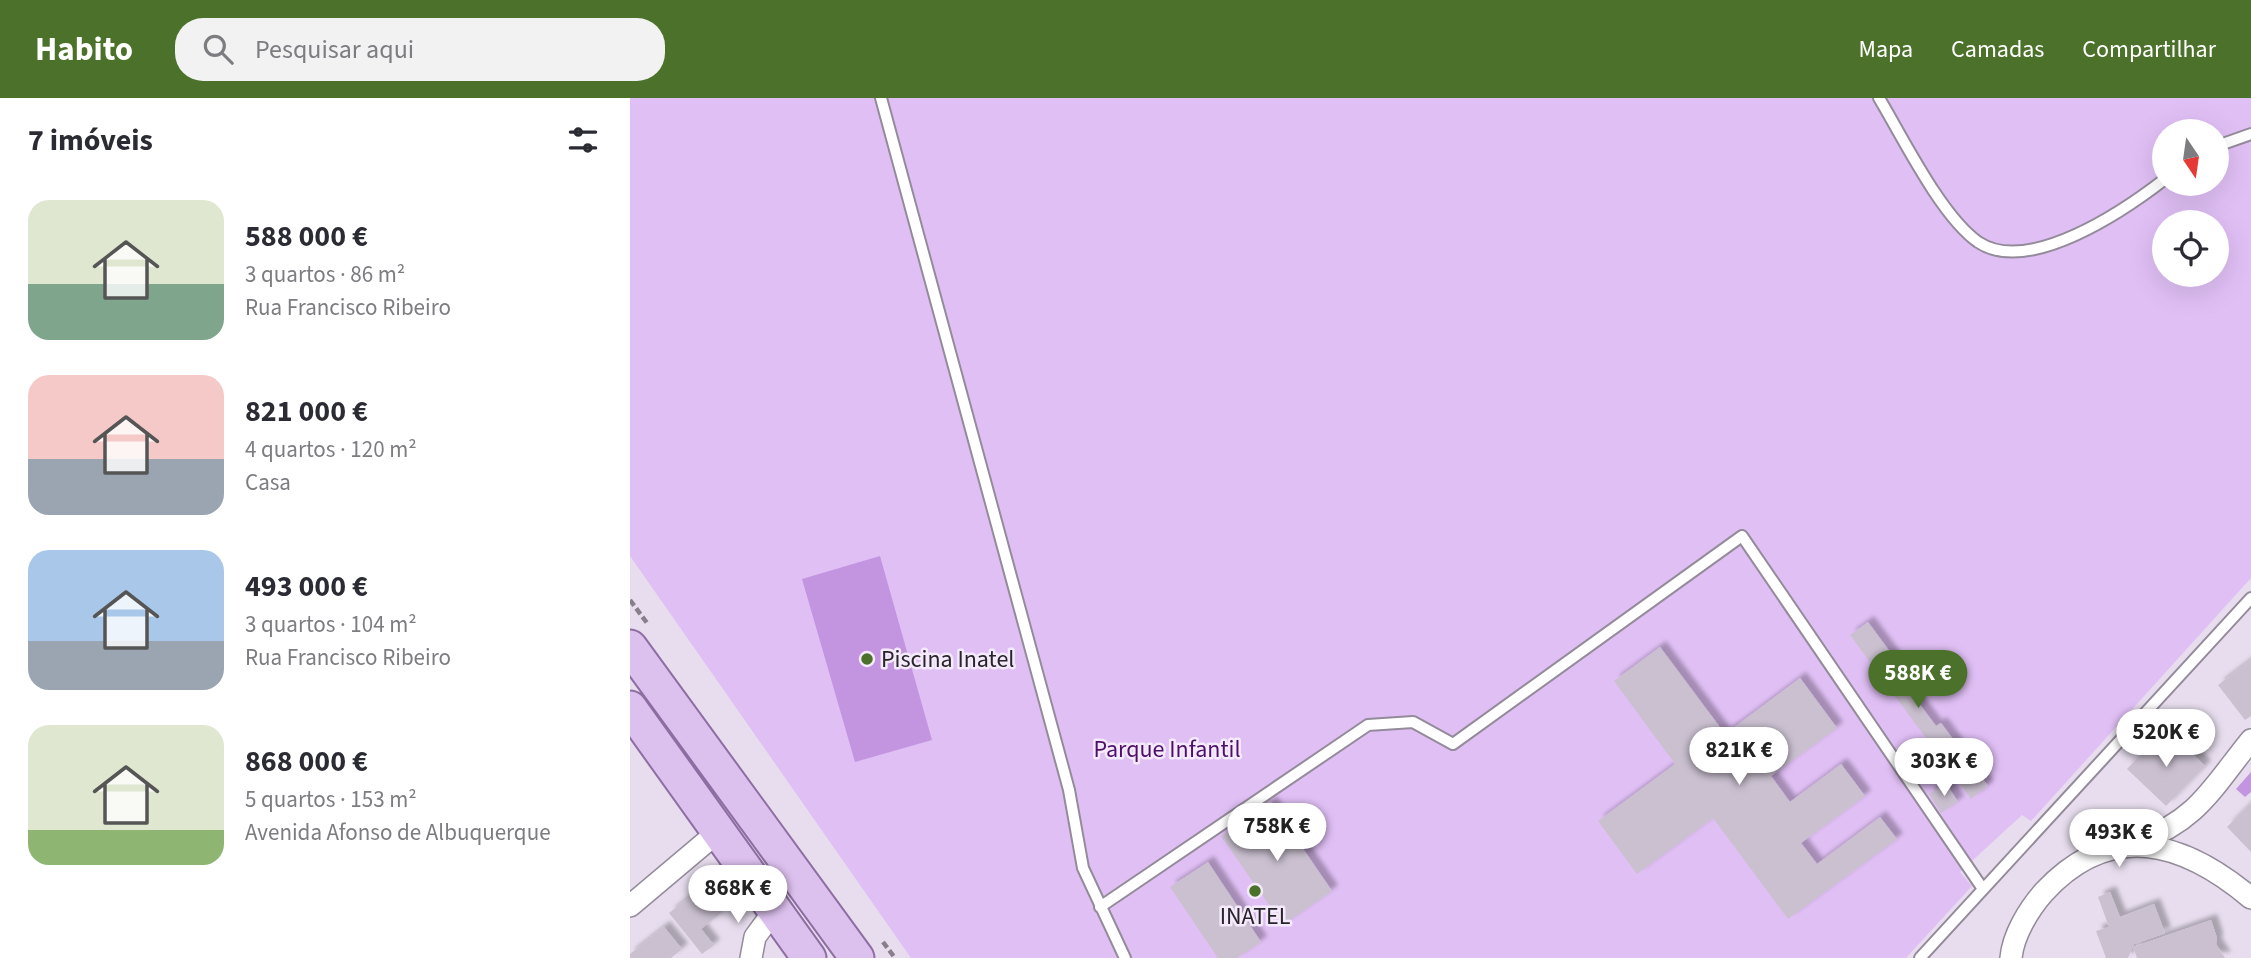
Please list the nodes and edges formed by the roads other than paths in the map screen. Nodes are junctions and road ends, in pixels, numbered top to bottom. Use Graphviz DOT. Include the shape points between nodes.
graph roads {
  1 [pos="881,98"];
  2 [pos="1879,98"];
  3 [pos="2251,134"];
  4 [pos="2230,141"];
  5 [pos="2152,187"];
  6 [pos="2251,598"];
  7 [pos="630,647"];
  8 [pos="630,708"];
  9 [pos="2251,740"];
  10 [pos="719,831"];
  11 [pos="2126,846"];
  12 [pos="1983,890"];
  13 [pos="2251,898"];
  14 [pos="630,906"];
  15 [pos="1100,907"];
  16 [pos="774,911"];
  17 [pos="751,958"];
  18 [pos="809,958"];
  19 [pos="857,958"];
  20 [pos="1125,958"];
  21 [pos="1920,958"];
  22 [pos="2011,958"];
  1 -- 15 [label="lane" via="1069,790 1083,868"];
  2 -- 5 [label="lane" via="1952,217 1979,242 2006,252 2039,248 2068,237 2110,217"];
  3 -- 4 [label="lane"];
  6 -- 12 [label="lane"];
  7 -- 19 [label="main road"];
  8 -- 10 [label="main road"];
  9 -- 11 [label="street" via="2190,816 2167,831"];
  10 -- 14 [label="street"];
  10 -- 16 [label="main road"];
  11 -- 13 [label="street" via="2154,846 2194,858"];
  11 -- 22 [label="street" via="2102,850 2055,881 2039,897 2017,934"];
  12 -- 15 [label="lane" via="1742,536 1453,744 1413,722 1368,725"];
  12 -- 21 [label="lane"];
  15 -- 20 [label="lane"];
  16 -- 17 [label="street" via="755,937"];
  16 -- 18 [label="main road"];
}
